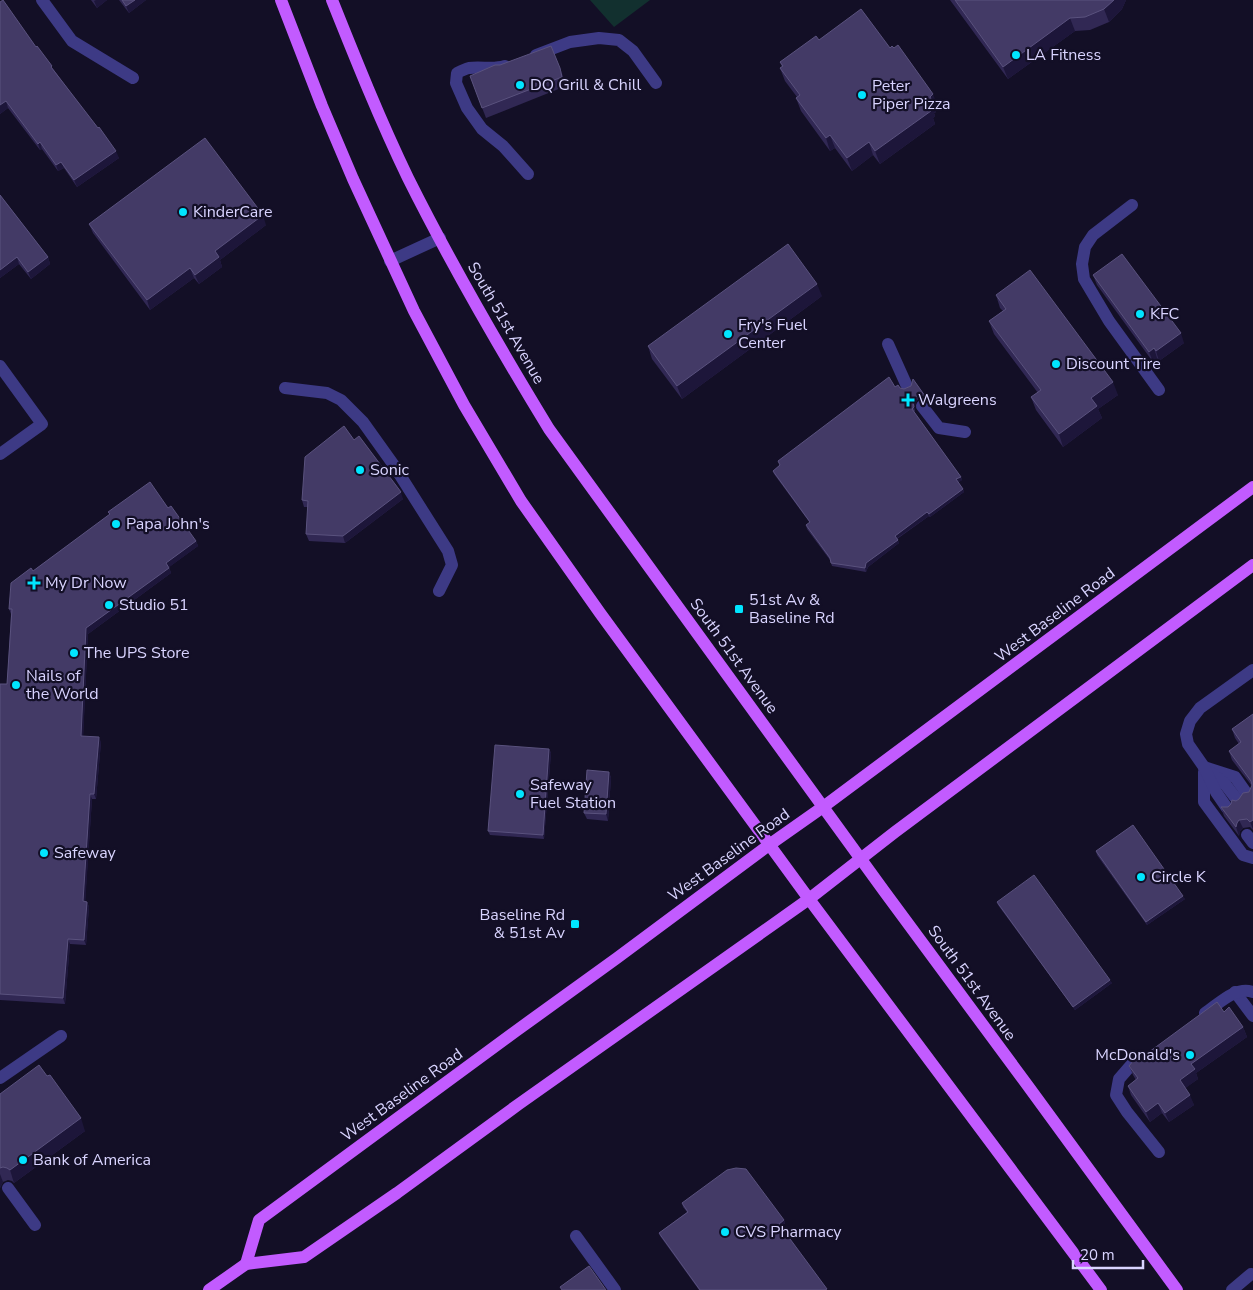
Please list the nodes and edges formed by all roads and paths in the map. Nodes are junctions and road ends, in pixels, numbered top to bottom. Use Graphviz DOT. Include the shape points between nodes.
graph roads {
  1 [pos="42,0"];
  2 [pos="281,0"];
  3 [pos="332,0"];
  4 [pos="133,78"];
  5 [pos="656,83"];
  6 [pos="528,174"];
  7 [pos="1132,205"];
  8 [pos="440,238"];
  9 [pos="390,261"];
  10 [pos="888,344"];
  11 [pos="0,366"];
  12 [pos="906,384"];
  13 [pos="285,388"];
  14 [pos="1160,390"];
  15 [pos="922,406"];
  16 [pos="965,432"];
  17 [pos="0,454"];
  18 [pos="1253,487"];
  19 [pos="1253,565"];
  20 [pos="439,591"];
  21 [pos="1253,670"];
  22 [pos="1204,767"];
  23 [pos="824,806"];
  24 [pos="769,845"];
  25 [pos="1253,858"];
  26 [pos="861,859"];
  27 [pos="809,898"];
  28 [pos="1235,992"];
  29 [pos="1253,992"];
  30 [pos="1253,1016"];
  31 [pos="1198,1018"];
  32 [pos="61,1036"];
  33 [pos="1155,1050"];
  34 [pos="0,1078"];
  35 [pos="1159,1152"];
  36 [pos="8,1188"];
  37 [pos="36,1225"];
  38 [pos="576,1236"];
  39 [pos="246,1264"];
  40 [pos="1251,1274"];
  41 [pos="209,1290"];
  42 [pos="615,1290"];
  43 [pos="1101,1290"];
  44 [pos="1177,1290"];
  45 [pos="1232,1290"];
  1 -- 4 [label="street" via="72,41"];
  2 -- 9 [label="main road" via="322,106"];
  3 -- 8 [label="main road, South 51st Avenue" via="378,111"];
  5 -- 6 [label="street" via="632,51 619,40 599,38 570,42 501,67 468,68 457,73 456,83 467,108 482,129 503,146"];
  7 -- 14 [label="street" via="1093,235 1085,247 1084,279 1109,321"];
  8 -- 9 [label="street"];
  8 -- 23 [label="main road, South 51st Avenue" via="549,429"];
  9 -- 24 [label="main road" via="464,406 521,501"];
  10 -- 12 [label="street"];
  11 -- 17 [label="street" via="42,424"];
  13 -- 20 [label="street" via="327,393 341,400 363,422 448,551 452,565"];
  15 -- 16 [label="street" via="939,428"];
  18 -- 23 [label="main road, West Baseline Road"];
  19 -- 26 [label="main road"];
  21 -- 22 [label="street" via="1200,708 1190,722 1186,734 1188,744"];
  22 -- 22 [label="street" via="1235,777 1238,801 1216,792"];
  22 -- 25 [label="street" via="1204,802 1244,855"];
  23 -- 24 [label="main road, West Baseline Road"];
  23 -- 26 [label="main road, South 51st Avenue"];
  24 -- 27 [label="main road"];
  24 -- 39 [label="main road, West Baseline Road" via="259,1220"];
  26 -- 27 [label="main road"];
  26 -- 44 [label="main road, South 51st Avenue"];
  27 -- 39 [label="main road" via="304,1258"];
  27 -- 43 [label="main road"];
  28 -- 29 [label="street"];
  28 -- 30 [label="street"];
  28 -- 31 [label="street"];
  32 -- 34 [label="street"];
  33 -- 35 [label="street" via="1132,1064 1119,1079 1116,1095"];
  36 -- 37 [label="street"];
  38 -- 42 [label="street"];
  39 -- 41 [label="main road"];
  40 -- 45 [label="street"];
}
